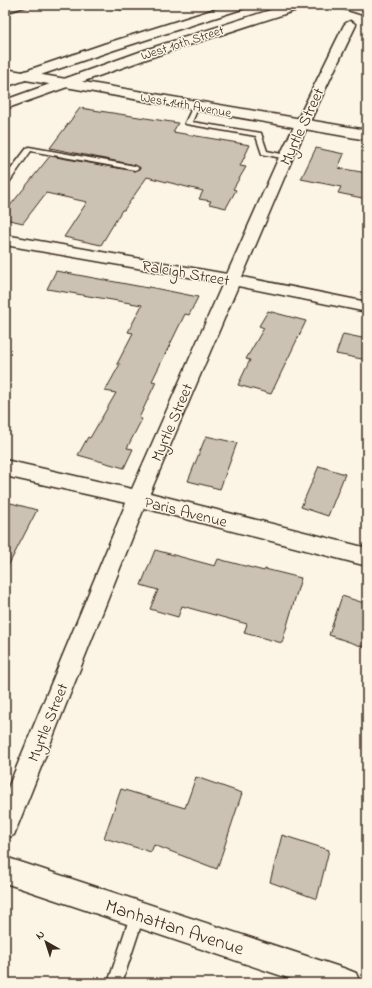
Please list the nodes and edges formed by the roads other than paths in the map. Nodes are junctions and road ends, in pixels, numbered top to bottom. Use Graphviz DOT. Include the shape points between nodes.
graph roads {
  1 [pos="27,5"];
  2 [pos="109,5"];
  3 [pos="132,5"];
  4 [pos="241,5"];
  5 [pos="299,5"];
  6 [pos="342,5"];
  7 [pos="5,11"];
  8 [pos="367,13"];
  9 [pos="350,25"];
  10 [pos="5,73"];
  11 [pos="25,76"];
  12 [pos="65,82"];
  13 [pos="5,84"];
  14 [pos="5,105"];
  15 [pos="196,106"];
  16 [pos="301,124"];
  17 [pos="367,135"];
  18 [pos="286,157"];
  19 [pos="135,168"];
  20 [pos="5,182"];
  21 [pos="5,240"];
  22 [pos="232,280"];
  23 [pos="367,307"];
  24 [pos="5,468"];
  25 [pos="138,498"];
  26 [pos="367,556"];
  27 [pos="5,826"];
  28 [pos="5,870"];
  29 [pos="138,913"];
  30 [pos="115,983"];
  31 [pos="346,983"];
  1 -- 7 [label="lane"];
  2 -- 3 [label="lane"];
  4 -- 11 [label="main road, West 10th Street"];
  5 -- 12 [label="main road, West 10th Street" via="183,41"];
  6 -- 8 [label="street"];
  9 -- 16 [label="street, Myrtle Street"];
  10 -- 11 [label="street, West 14th Avenue"];
  11 -- 12 [label="main road, West 14th Avenue"];
  11 -- 13 [label="main road, West 10th Street"];
  12 -- 14 [label="main road, West 10th Street"];
  12 -- 15 [label="main road, West 14th Avenue"];
  15 -- 16 [label="main road, West 14th Avenue"];
  15 -- 18 [label="lane" via="188,123 259,134 264,153"];
  16 -- 17 [label="main road, West 14th Avenue"];
  16 -- 18 [label="street, Myrtle Street"];
  18 -- 22 [label="street, Myrtle Street"];
  19 -- 20 [label="lane" via="29,149"];
  21 -- 22 [label="street, Raleigh Street"];
  22 -- 23 [label="street, Raleigh Street"];
  22 -- 25 [label="street, Myrtle Street"];
  24 -- 25 [label="street, Paris Avenue"];
  25 -- 26 [label="street, Paris Avenue"];
  25 -- 27 [label="street, Myrtle Street"];
  28 -- 29 [label="street, Manhattan Avenue"];
  29 -- 30 [label="lane"];
  29 -- 31 [label="street, Manhattan Avenue"];
}
